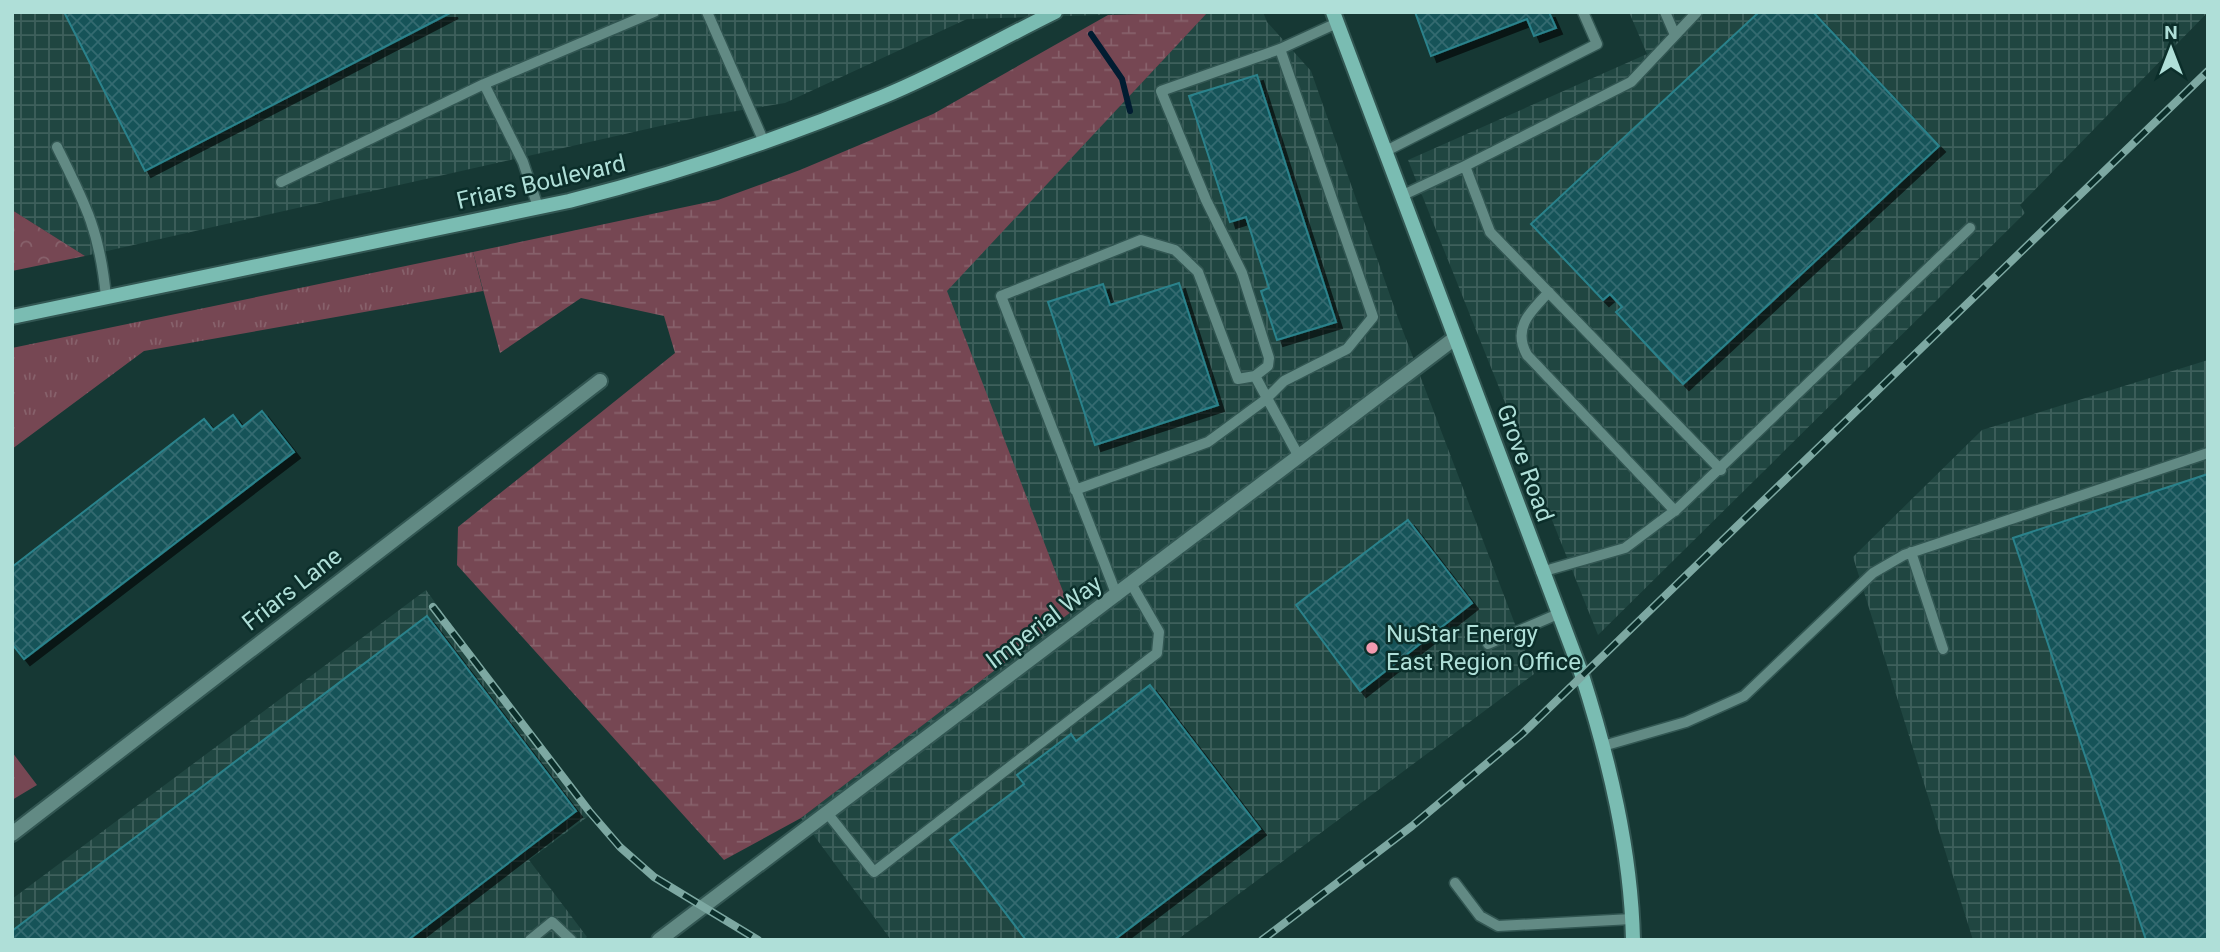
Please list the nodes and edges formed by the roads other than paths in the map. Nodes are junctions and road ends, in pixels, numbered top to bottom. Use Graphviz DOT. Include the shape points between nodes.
graph roads {
  1 [pos="654,12"];
  2 [pos="707,12"];
  3 [pos="1055,12"];
  4 [pos="1583,12"];
  5 [pos="1665,12"];
  6 [pos="1697,12"];
  7 [pos="1335,18"];
  8 [pos="1675,35"];
  9 [pos="1280,49"];
  10 [pos="484,84"];
  11 [pos="764,142"];
  12 [pos="57,147"];
  13 [pos="1384,152"];
  14 [pos="1465,166"];
  15 [pos="281,182"];
  16 [pos="1401,196"];
  17 [pos="538,207"];
  18 [pos="1970,228"];
  19 [pos="1549,292"];
  20 [pos="106,297"];
  21 [pos="12,317"];
  22 [pos="1455,338"];
  23 [pos="1255,376"];
  24 [pos="600,381"];
  25 [pos="1265,400"];
  26 [pos="2208,453"];
  27 [pos="1298,455"];
  28 [pos="1720,470"];
  29 [pos="1075,490"];
  30 [pos="1675,511"];
  31 [pos="1911,552"];
  32 [pos="1541,572"];
  33 [pos="1132,585"];
  34 [pos="1117,596"];
  35 [pos="1558,614"];
  36 [pos="1488,644"];
  37 [pos="1943,649"];
  38 [pos="1603,746"];
  39 [pos="828,814"];
  40 [pos="12,834"];
  41 [pos="1455,883"];
  42 [pos="1632,919"];
  43 [pos="530,940"];
  44 [pos="571,940"];
  45 [pos="659,940"];
  46 [pos="1633,940"];
  1 -- 10 [label="lane"];
  2 -- 11 [label="lane"];
  3 -- 11 [label="main road, Friars Boulevard" via="885,96"];
  4 -- 13 [label="lane" via="1597,44"];
  5 -- 8 [label="lane"];
  6 -- 8 [label="lane"];
  7 -- 9 [label="lane"];
  7 -- 13 [label="main road, Grove Road"];
  8 -- 14 [label="lane" via="1631,82"];
  9 -- 23 [label="lane" via="1161,92 1242,273 1269,358 1268,366"];
  9 -- 25 [label="lane" via="1373,317 1347,349 1284,381"];
  10 -- 15 [label="lane"];
  10 -- 17 [label="lane" via="523,162"];
  11 -- 17 [label="main road, Friars Boulevard" via="648,181"];
  12 -- 20 [label="lane" via="93,218 103,256"];
  13 -- 16 [label="main road, Grove Road"];
  14 -- 16 [label="lane"];
  14 -- 19 [label="lane" via="1490,232"];
  16 -- 22 [label="main road, Grove Road"];
  17 -- 20 [label="main road, Friars Boulevard"];
  18 -- 28 [label="lane"];
  19 -- 28 [label="lane"];
  19 -- 30 [label="lane" via="1521,328 1520,342 1527,355"];
  20 -- 21 [label="main road, Friars Boulevard"];
  22 -- 27 [label="street, Imperial Way"];
  22 -- 32 [label="main road, Grove Road"];
  23 -- 25 [label="lane"];
  23 -- 29 [label="lane" via="1238,379 1198,272 1175,250 1141,240 1001,296"];
  24 -- 40 [label="street, Friars Lane"];
  25 -- 27 [label="lane"];
  25 -- 29 [label="lane" via="1208,442"];
  26 -- 31 [label="lane"];
  27 -- 33 [label="street, Imperial Way"];
  28 -- 30 [label="lane"];
  29 -- 34 [label="lane"];
  30 -- 32 [label="lane" via="1625,548"];
  31 -- 37 [label="lane"];
  31 -- 38 [label="lane" via="1873,573 1744,696 1686,722"];
  32 -- 35 [label="main road, Grove Road"];
  33 -- 34 [label="street, Imperial Way"];
  33 -- 39 [label="lane" via="1159,632 1157,653 874,872"];
  34 -- 39 [label="street, Imperial Way"];
  35 -- 36 [label="lane"];
  35 -- 38 [label="main road, Grove Road"];
  38 -- 42 [label="main road, Grove Road" via="1625,850"];
  39 -- 45 [label="street, Imperial Way"];
  41 -- 42 [label="lane" via="1480,916 1498,926"];
  42 -- 46 [label="main road, Grove Road"];
  43 -- 44 [label="lane" via="552,922"];
}
